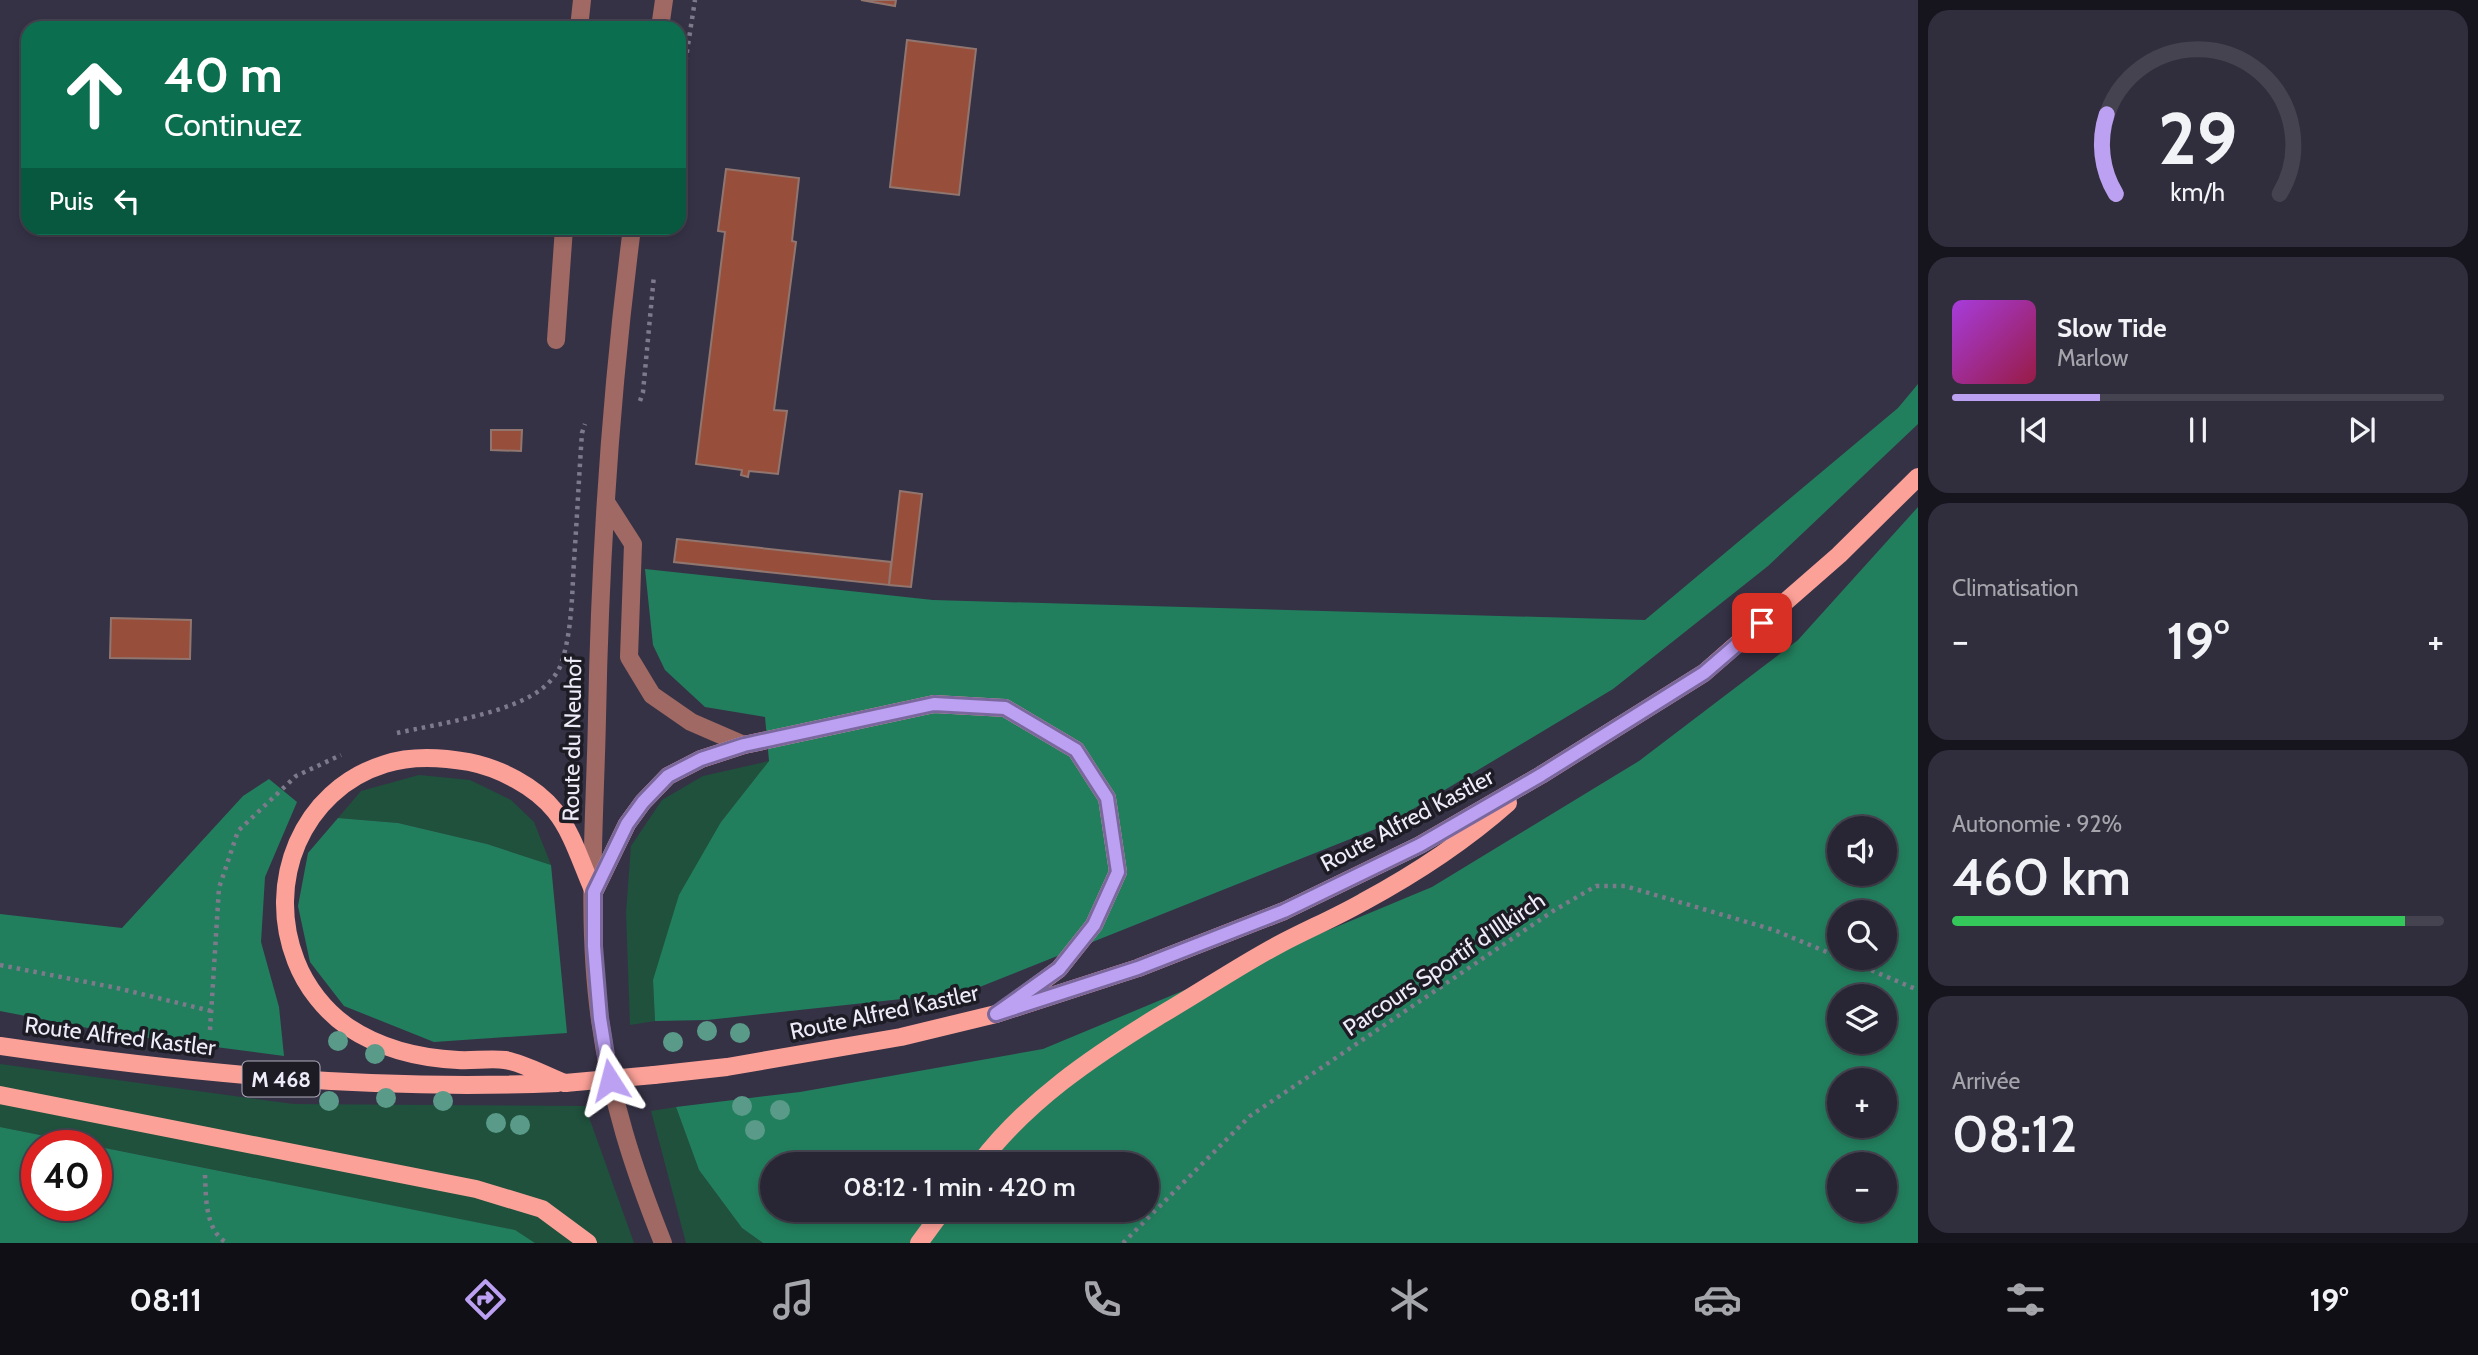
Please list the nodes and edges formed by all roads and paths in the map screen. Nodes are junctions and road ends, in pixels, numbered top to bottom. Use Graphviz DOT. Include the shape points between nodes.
graph roads {
  1 [pos="582,0"];
  2 [pos="664,0"];
  3 [pos="695,0"];
  4 [pos="580,21"];
  5 [pos="661,21"];
  6 [pos="686,58"];
  7 [pos="564,235"];
  8 [pos="631,235"];
  9 [pos="556,340"];
  10 [pos="1918,477"];
  11 [pos="606,502"];
  12 [pos="744,745"];
  13 [pos="1541,775"];
  14 [pos="594,892"];
  15 [pos="1827,952"];
  16 [pos="0,965"];
  17 [pos="1871,970"];
  18 [pos="1918,990"];
  19 [pos="211,1011"];
  20 [pos="996,1014"];
  21 [pos="0,1046"];
  22 [pos="565,1083"];
  23 [pos="0,1095"];
  24 [pos="988,1152"];
  25 [pos="205,1175"];
  26 [pos="934,1222"];
  27 [pos="227,1243"];
  28 [pos="588,1243"];
  29 [pos="663,1243"];
  30 [pos="919,1243"];
  31 [pos="1123,1243"];
  1 -- 4 [label="street"];
  2 -- 5 [label="street"];
  3 -- 6 [label="path"];
  7 -- 9 [label="street"];
  8 -- 11 [label="street, Route du Neuhof"];
  10 -- 13 [label="main road, Route Alfred Kastler" via="1839,555 1704,673"];
  11 -- 12 [label="street" via="633,544 629,657 652,695 691,722"];
  11 -- 14 [label="street, Route du Neuhof"];
  12 -- 14 [label="main road" via="668,776 627,824"];
  12 -- 20 [label="main road" via="934,704 1005,708 1076,750 1107,798 1118,872 1094,925 1059,969"];
  13 -- 20 [label="main road, Route Alfred Kastler" via="1420,845 1284,911 1138,968"];
  13 -- 24 [label="main road" via="1418,871 1277,945 1110,1046 1047,1092"];
  14 -- 22 [label="main road" via="569,834 540,795 481,765 444,757 385,764 356,776 318,810 302,833 285,880 284,916 303,978 346,1026 415,1056 507,1060"];
  14 -- 29 [label="street, Route du Neuhof" via="600,1018 610,1080 636,1176"];
  15 -- 31 [label="path, Parcours Sportif d'Illkirch" via="1774,930 1625,886 1596,886 1250,1116"];
  16 -- 19 [label="path"];
  17 -- 18 [label="path, Parcours Sportif d'Illkirch"];
  20 -- 22 [label="main road, Route Alfred Kastler, bridge" via="888,1040 727,1067"];
  21 -- 22 [label="main road, Route Alfred Kastler / M 468" via="302,1081 430,1086"];
  23 -- 28 [label="main road" via="476,1189 542,1209"];
  25 -- 27 [label="path" via="206,1208 218,1237"];
  26 -- 30 [label="main road"];
}
